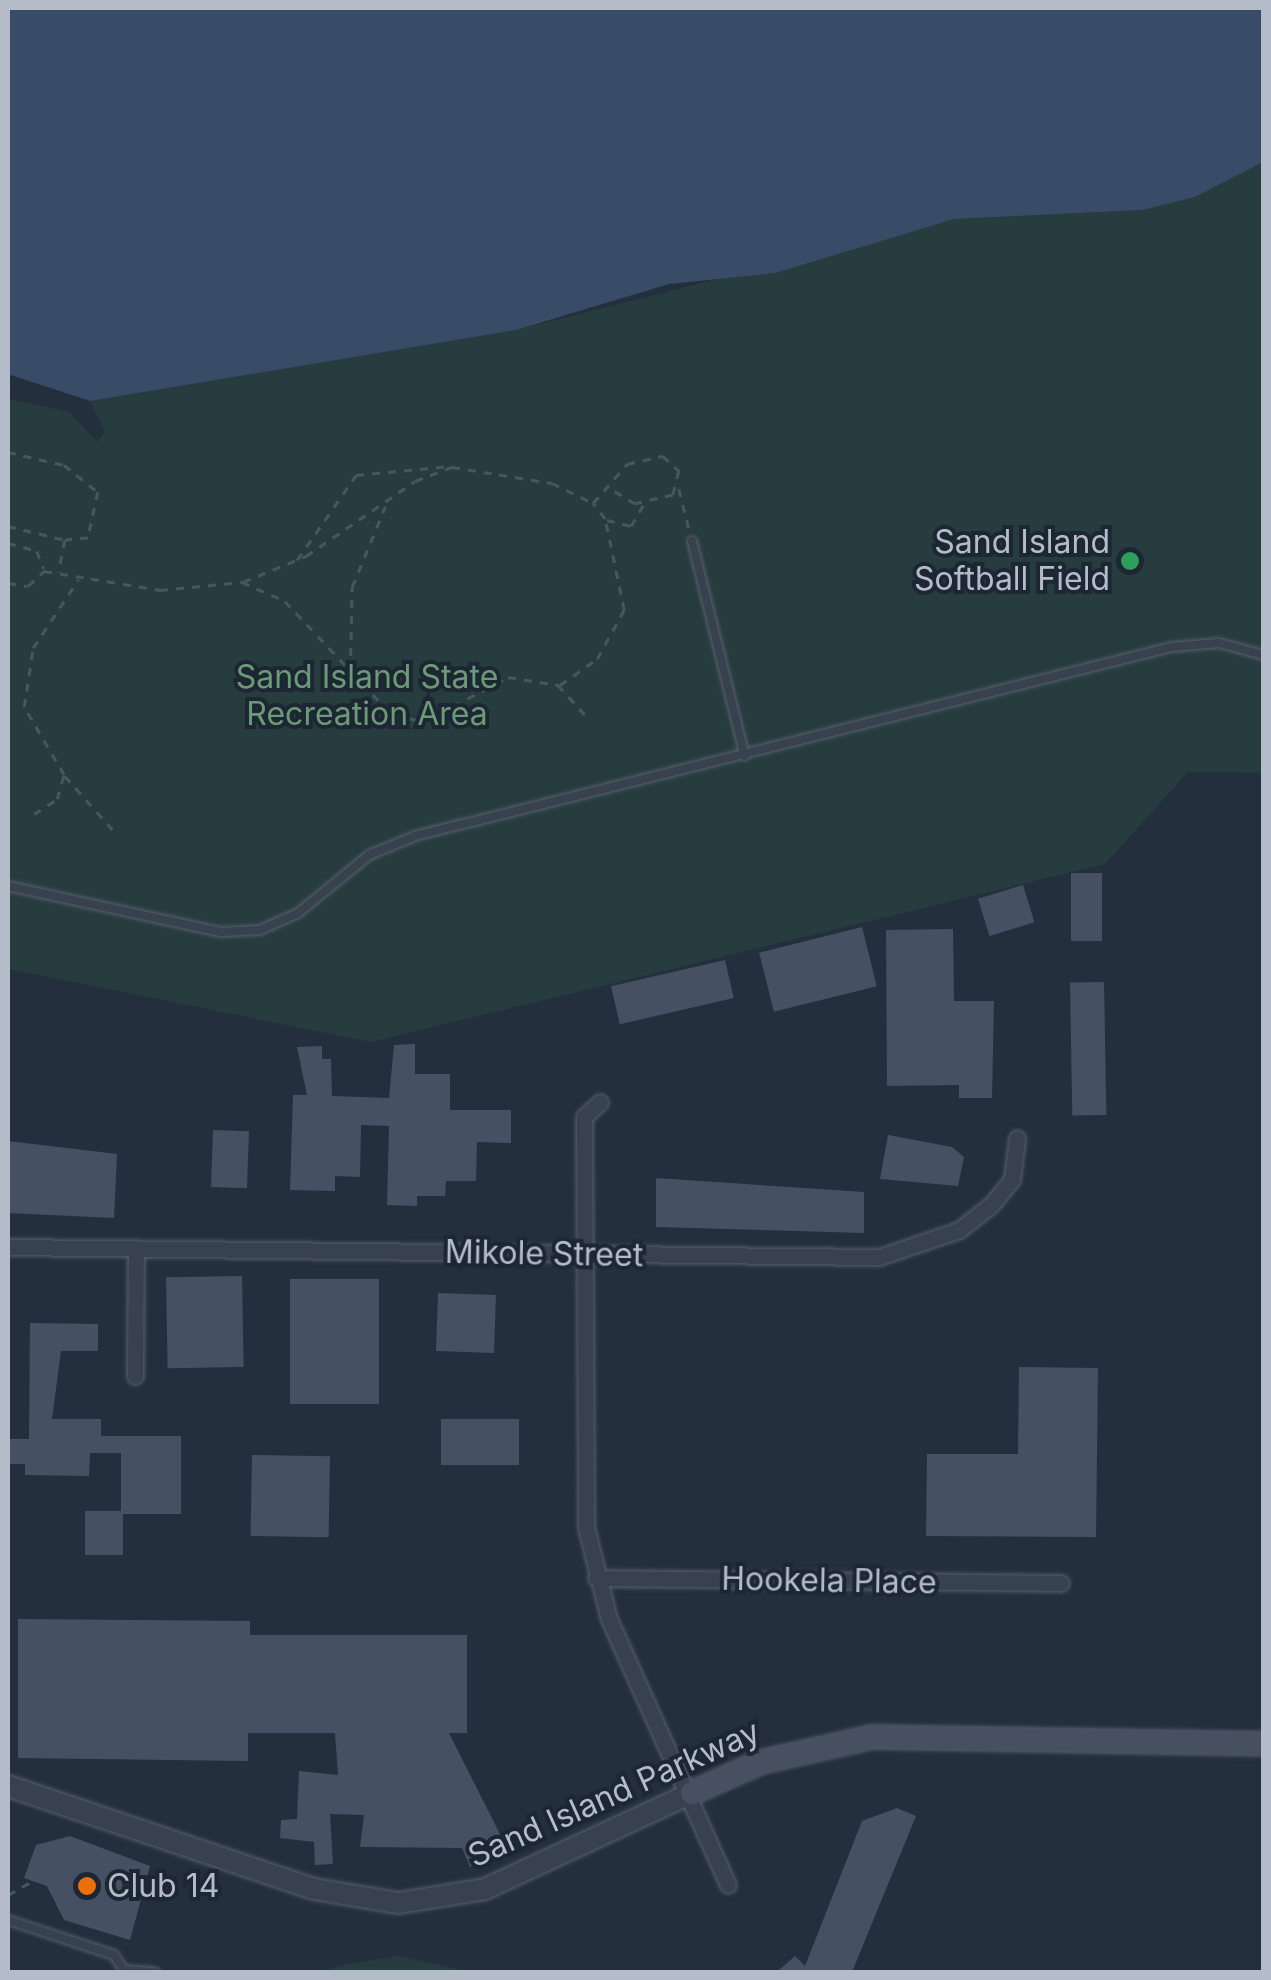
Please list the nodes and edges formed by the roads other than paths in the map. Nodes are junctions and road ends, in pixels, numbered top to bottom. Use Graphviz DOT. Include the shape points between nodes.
graph roads {
  1 [pos="692,540"];
  2 [pos="1264,655"];
  3 [pos="745,756"];
  4 [pos="8,886"];
  5 [pos="600,1102"];
  6 [pos="1017,1138"];
  7 [pos="8,1247"];
  8 [pos="136,1248"];
  9 [pos="582,1256"];
  10 [pos="136,1376"];
  11 [pos="596,1578"];
  12 [pos="1061,1583"];
  13 [pos="1264,1744"];
  14 [pos="8,1786"];
  15 [pos="692,1793"];
  16 [pos="728,1885"];
  17 [pos="8,1920"];
  18 [pos="125,1971"];
  19 [pos="155,1972"];
  1 -- 3 [label="lane"];
  2 -- 3 [label="lane" via="1187,644"];
  3 -- 4 [label="lane" via="399,841 260,930 221,932"];
  5 -- 9 [label="street" via="584,1116"];
  6 -- 9 [label="street, Mikole Street" via="1012,1180 992,1204 924,1246 879,1257"];
  7 -- 8 [label="street, Mikole Street"];
  8 -- 9 [label="street, Mikole Street"];
  8 -- 10 [label="street"];
  9 -- 11 [label="street" via="586,1527"];
  11 -- 12 [label="street, Hookela Place"];
  11 -- 15 [label="street"];
  13 -- 15 [label="main road, Sand Island Parkway" via="872,1737 761,1762"];
  14 -- 15 [label="street, Sand Island Parkway" via="314,1888 399,1903 485,1889"];
  15 -- 16 [label="street"];
  17 -- 18 [label="lane" via="114,1955"];
  18 -- 19 [label="lane"];
}
